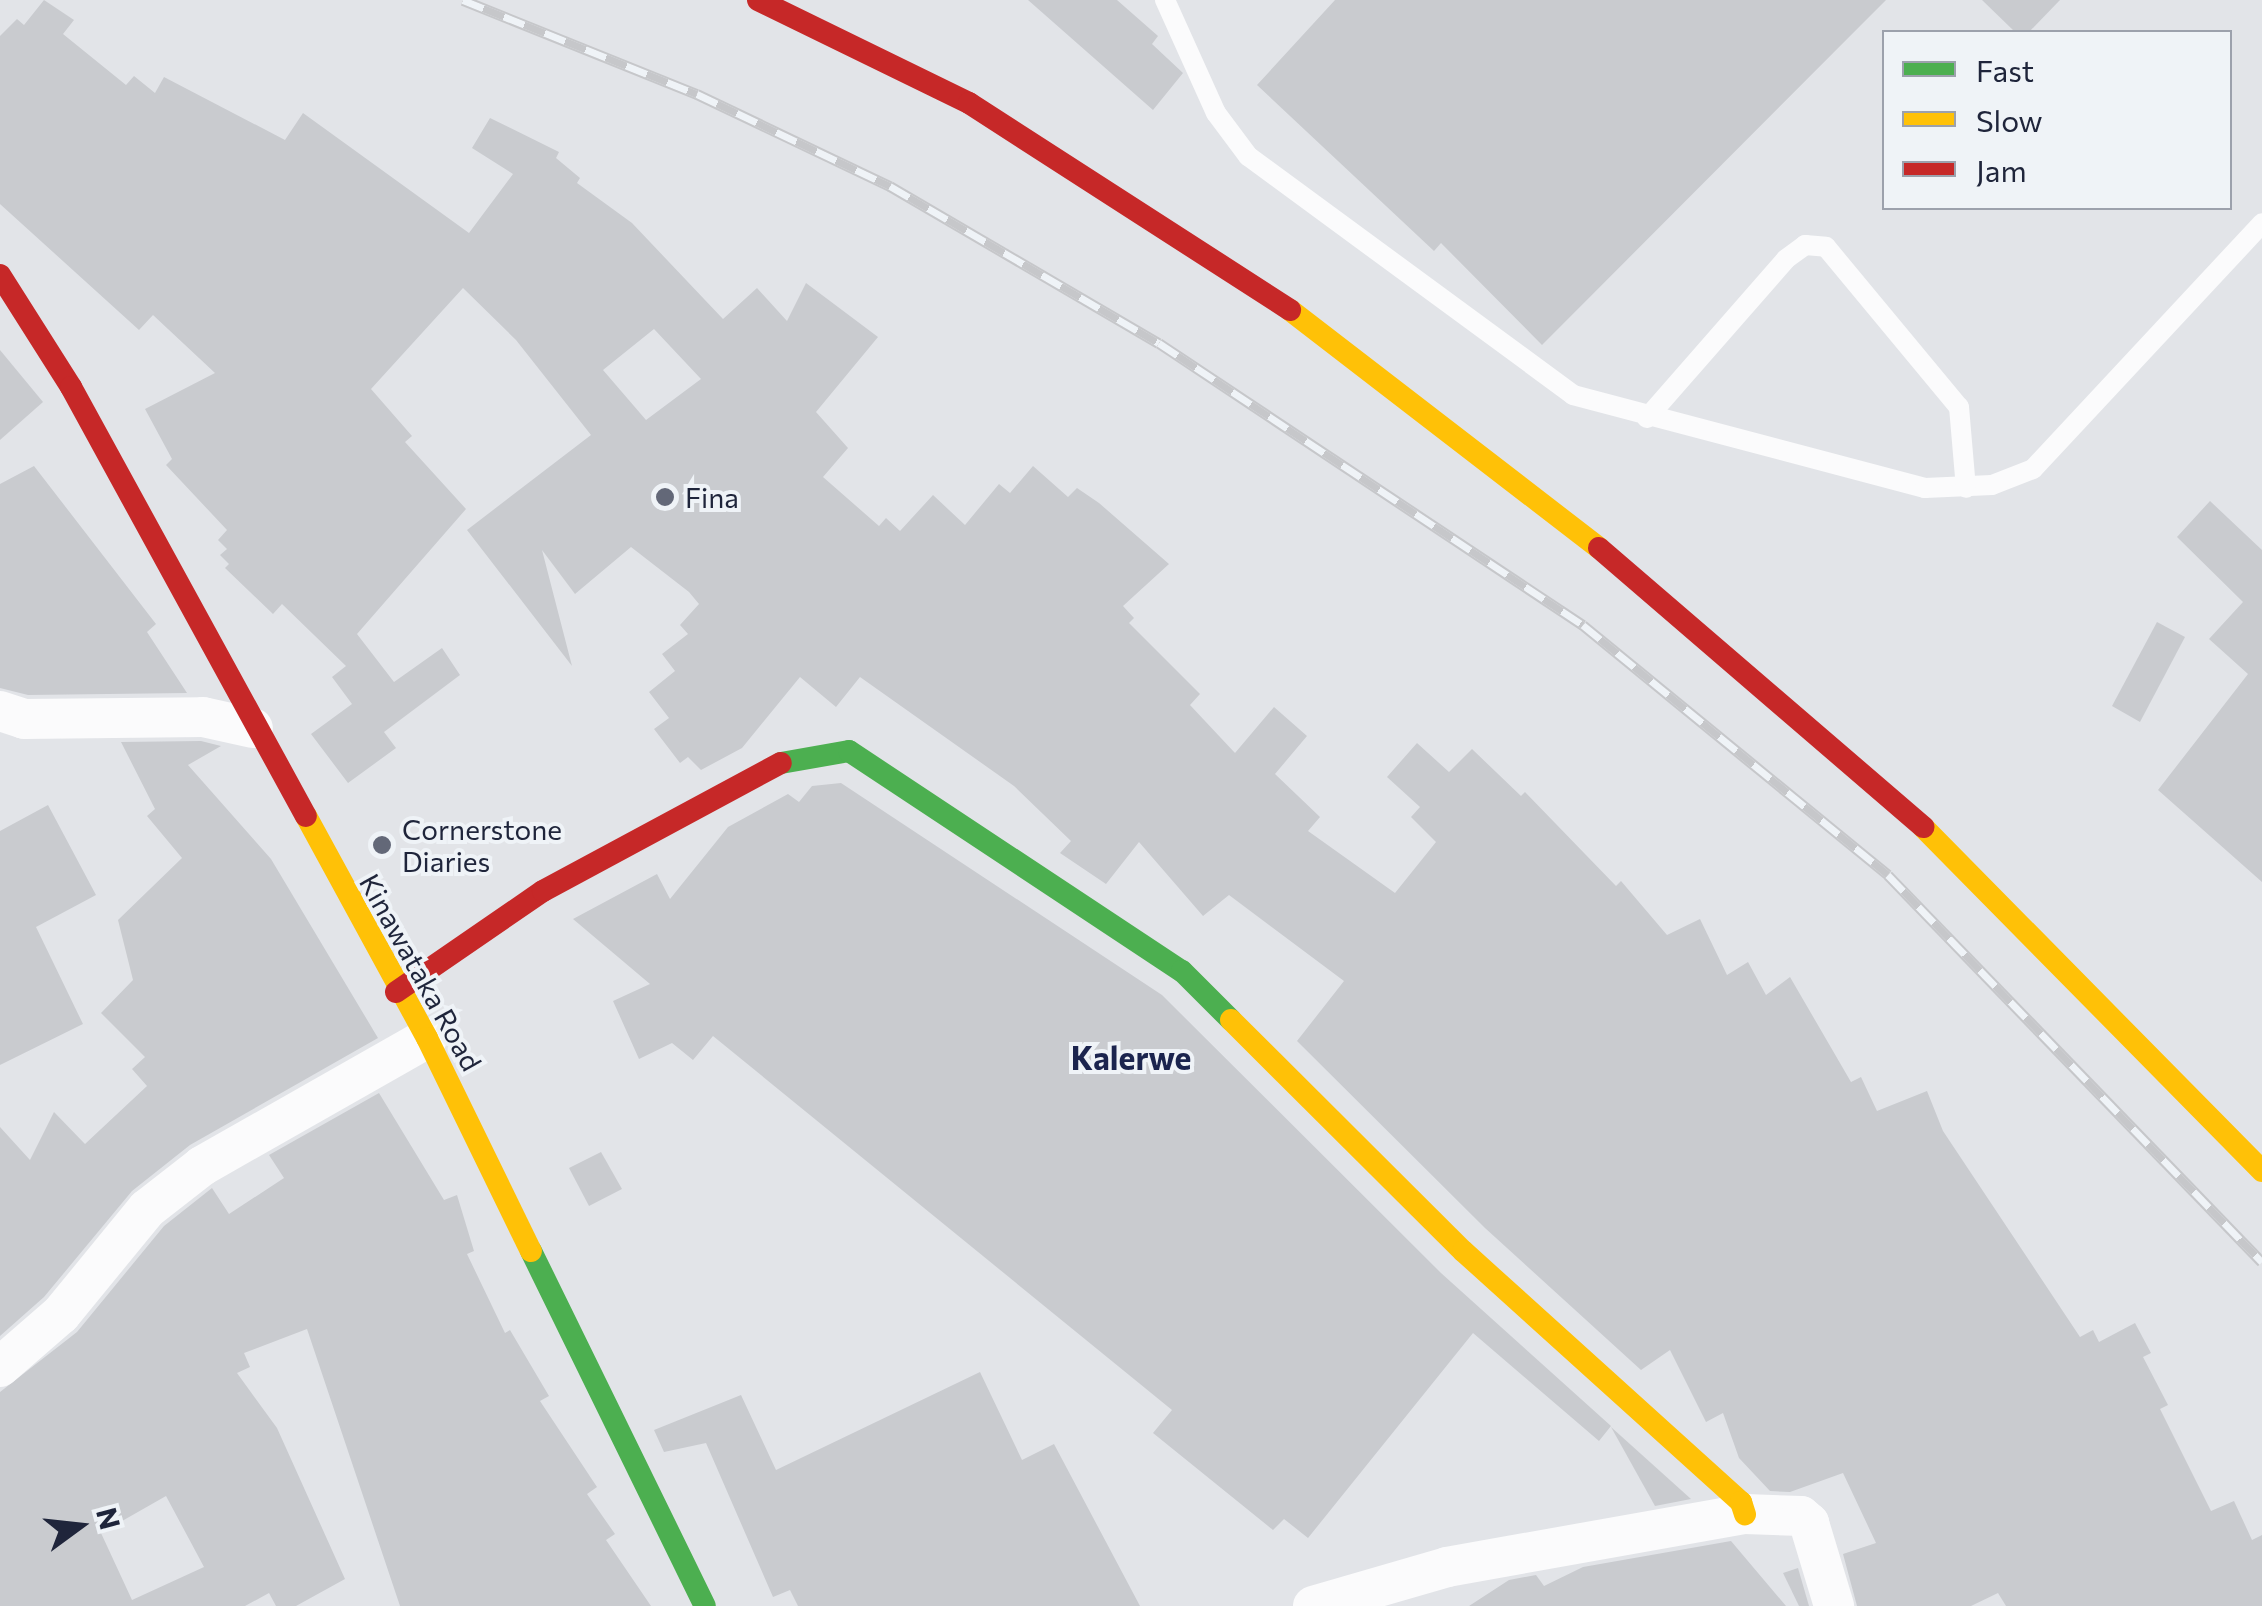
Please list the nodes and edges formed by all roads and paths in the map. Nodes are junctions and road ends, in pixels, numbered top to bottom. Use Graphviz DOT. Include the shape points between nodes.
graph roads {
  1 [pos="758,0"];
  2 [pos="1165,0"];
  3 [pos="2262,223"];
  4 [pos="0,276"];
  5 [pos="1647,418"];
  6 [pos="1966,488"];
  7 [pos="0,711"];
  8 [pos="253,728"];
  9 [pos="396,992"];
  10 [pos="427,1038"];
  11 [pos="2262,1171"];
  12 [pos="0,1367"];
  13 [pos="1745,1514"];
  14 [pos="706,1606"];
  15 [pos="1313,1606"];
  16 [pos="1834,1606"];
  1 -- 11 [label="street" via="969,103 1309,322 1610,556 1966,864"];
  2 -- 5 [label="lane" via="1216,113 1248,156 1573,395"];
  3 -- 6 [label="lane" via="2033,470"];
  4 -- 8 [label="street, Kinawataka Road" via="71,387"];
  5 -- 6 [label="lane" via="1752,438 1924,488"];
  5 -- 6 [label="lane" via="1786,259 1805,246 1826,246 1959,407"];
  7 -- 8 [label="street" via="24,719 202,717"];
  8 -- 9 [label="street, Kinawataka Road"];
  9 -- 10 [label="street, Kinawataka Road"];
  9 -- 13 [label="street" via="542,891 759,774 816,750 850,751 1182,971 1463,1252 1741,1502"];
  10 -- 12 [label="street" via="202,1166 147,1210 61,1314"];
  10 -- 14 [label="street, Kinawataka Road"];
  13 -- 15 [label="street" via="1447,1566"];
  13 -- 16 [label="street" via="1801,1516 1809,1523"];
}
